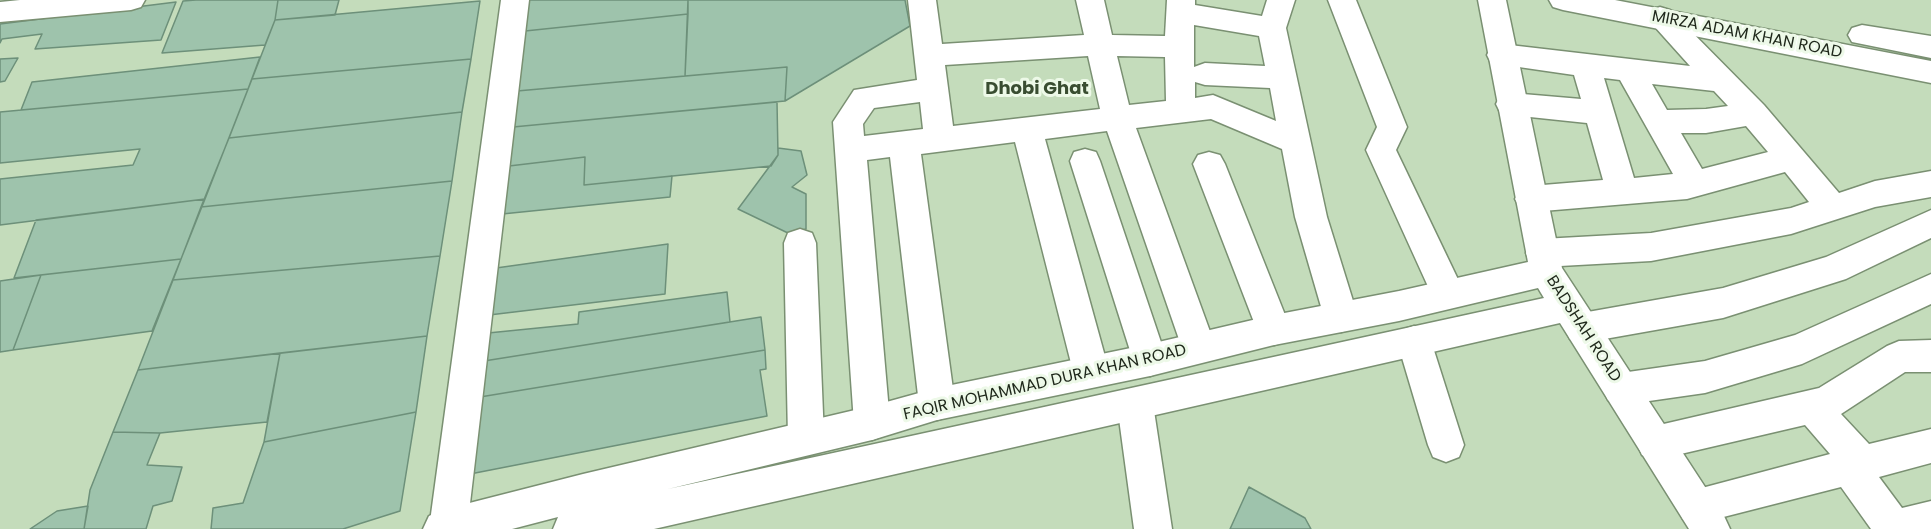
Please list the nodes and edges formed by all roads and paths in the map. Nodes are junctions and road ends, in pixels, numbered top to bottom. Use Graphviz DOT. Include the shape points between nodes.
graph roads {
  1 [pos="131,0"];
  2 [pos="515,0"];
  3 [pos="922,0"];
  4 [pos="1090,0"];
  5 [pos="1237,0"];
  6 [pos="1342,0"];
  7 [pos="1492,0"];
  8 [pos="1563,0"];
  9 [pos="1180,7"];
  10 [pos="1666,9"];
  11 [pos="0,12"];
  12 [pos="1277,12"];
  13 [pos="1100,45"];
  14 [pos="1179,46"];
  15 [pos="1931,47"];
  16 [pos="929,55"];
  17 [pos="1501,56"];
  18 [pos="1586,65"];
  19 [pos="1630,71"];
  20 [pos="1931,72"];
  21 [pos="1205,74"];
  22 [pos="1282,78"];
  23 [pos="1720,81"];
  24 [pos="933,89"];
  25 [pos="1511,104"];
  26 [pos="1181,111"];
  27 [pos="1600,113"];
  28 [pos="1753,113"];
  29 [pos="1118,118"];
  30 [pos="1659,122"];
  31 [pos="1027,129"];
  32 [pos="939,138"];
  33 [pos="1295,142"];
  34 [pos="904,143"];
  35 [pos="850,150"];
  36 [pos="1132,158"];
  37 [pos="1792,158"];
  38 [pos="1085,161"];
  39 [pos="1036,164"];
  40 [pos="1209,164"];
  41 [pos="1694,184"];
  42 [pos="1918,186"];
  43 [pos="1622,192"];
  44 [pos="1531,198"];
  45 [pos="1833,208"];
  46 [pos="1931,223"];
  47 [pos="800,243"];
  48 [pos="1544,262"];
  49 [pos="1931,288"];
  50 [pos="1448,294"];
  51 [pos="1341,317"];
  52 [pos="1575,317"];
  53 [pos="1860,321"];
  54 [pos="1274,330"];
  55 [pos="1414,341"];
  56 [pos="1199,348"];
  57 [pos="1915,356"];
  58 [pos="1150,360"];
  59 [pos="1091,371"];
  60 [pos="1621,389"];
  61 [pos="937,404"];
  62 [pos="1135,404"];
  63 [pos="1812,407"];
  64 [pos="872,423"];
  65 [pos="806,438"];
  66 [pos="1655,443"];
  67 [pos="1446,445"];
  68 [pos="1931,446"];
  69 [pos="1855,465"];
  70 [pos="1703,517"];
  71 [pos="1931,519"];
  72 [pos="446,528"];
  73 [pos="572,529"];
  74 [pos="1153,529"];
  75 [pos="1894,529"];
  1 -- 11 [label="main road"];
  2 -- 72 [label="main road"];
  3 -- 16 [label="main road"];
  4 -- 13 [label="main road"];
  5 -- 12 [label="main road"];
  6 -- 50 [label="main road" via="1392,127 1381,150"];
  7 -- 17 [label="main road, BADSHAH ROAD"];
  8 -- 10 [label="main road, MIRZA ADAM KHAN ROAD"];
  9 -- 12 [label="main road"];
  9 -- 14 [label="main road"];
  10 -- 15 [label="main road, MIRZA ADAM KHAN ROAD"];
  10 -- 20 [label="main road, MIRZA ADAM KHAN ROAD"];
  10 -- 23 [label="main road"];
  12 -- 22 [label="main road"];
  13 -- 14 [label="main road"];
  13 -- 16 [label="main road"];
  13 -- 29 [label="main road"];
  14 -- 26 [label="main road"];
  16 -- 24 [label="main road"];
  17 -- 18 [label="main road"];
  17 -- 25 [label="main road, BADSHAH ROAD"];
  18 -- 19 [label="main road"];
  18 -- 27 [label="main road"];
  19 -- 23 [label="main road"];
  19 -- 30 [label="main road"];
  21 -- 22 [label="main road"];
  22 -- 33 [label="main road"];
  23 -- 28 [label="main road"];
  24 -- 32 [label="main road"];
  24 -- 35 [label="main road" via="866,98 848,122"];
  25 -- 27 [label="main road"];
  25 -- 44 [label="main road, BADSHAH ROAD"];
  26 -- 29 [label="main road"];
  26 -- 33 [label="main road" via="1212,107"];
  27 -- 43 [label="main road"];
  28 -- 30 [label="main road" via="1706,121"];
  28 -- 37 [label="main road"];
  29 -- 31 [label="main road"];
  29 -- 36 [label="main road"];
  30 -- 41 [label="main road"];
  31 -- 32 [label="main road"];
  31 -- 39 [label="main road"];
  32 -- 34 [label="main road"];
  33 -- 51 [label="main road" via="1311,217"];
  34 -- 35 [label="main road"];
  34 -- 61 [label="main road"];
  35 -- 64 [label="main road"];
  36 -- 38 [label="main road"];
  36 -- 56 [label="main road"];
  37 -- 41 [label="main road"];
  37 -- 45 [label="main road"];
  38 -- 39 [label="main road"];
  38 -- 58 [label="main road"];
  39 -- 59 [label="main road"];
  40 -- 54 [label="main road"];
  41 -- 43 [label="main road"];
  42 -- 45 [label="main road, FAQIR MOHAMMAD DURA KHAN ROAD" via="1875,194"];
  42 -- 46 [label="main road"];
  43 -- 44 [label="main road"];
  44 -- 48 [label="main road, BADSHAH ROAD"];
  45 -- 48 [label="main road, FAQIR MOHAMMAD DURA KHAN ROAD" via="1791,221"];
  46 -- 52 [label="main road" via="1834,268 1723,303"];
  47 -- 65 [label="main road"];
  48 -- 50 [label="main road, FAQIR MOHAMMAD DURA KHAN ROAD"];
  48 -- 52 [label="main road, BADSHAH ROAD"];
  49 -- 53 [label="main road"];
  50 -- 51 [label="main road, FAQIR MOHAMMAD DURA KHAN ROAD"];
  51 -- 54 [label="main road, FAQIR MOHAMMAD DURA KHAN ROAD"];
  52 -- 55 [label="main road"];
  52 -- 60 [label="main road, BADSHAH ROAD"];
  53 -- 57 [label="main road"];
  53 -- 60 [label="main road" via="1802,349 1705,377"];
  54 -- 56 [label="main road, FAQIR MOHAMMAD DURA KHAN ROAD"];
  55 -- 62 [label="main road"];
  55 -- 67 [label="main road"];
  56 -- 58 [label="main road, FAQIR MOHAMMAD DURA KHAN ROAD"];
  57 -- 63 [label="main road" via="1827,404"];
  58 -- 59 [label="main road, FAQIR MOHAMMAD DURA KHAN ROAD"];
  59 -- 61 [label="main road, FAQIR MOHAMMAD DURA KHAN ROAD"];
  60 -- 66 [label="main road, BADSHAH ROAD"];
  61 -- 64 [label="main road, FAQIR MOHAMMAD DURA KHAN ROAD"];
  62 -- 73 [label="main road"];
  62 -- 74 [label="main road"];
  63 -- 66 [label="main road"];
  63 -- 69 [label="main road"];
  64 -- 65 [label="main road, FAQIR MOHAMMAD DURA KHAN ROAD"];
  65 -- 72 [label="main road, FAQIR MOHAMMAD DURA KHAN ROAD"];
  66 -- 70 [label="main road, BADSHAH ROAD"];
  68 -- 69 [label="main road"];
  69 -- 70 [label="main road"];
  69 -- 75 [label="main road"];
  71 -- 75 [label="main road"];
}
